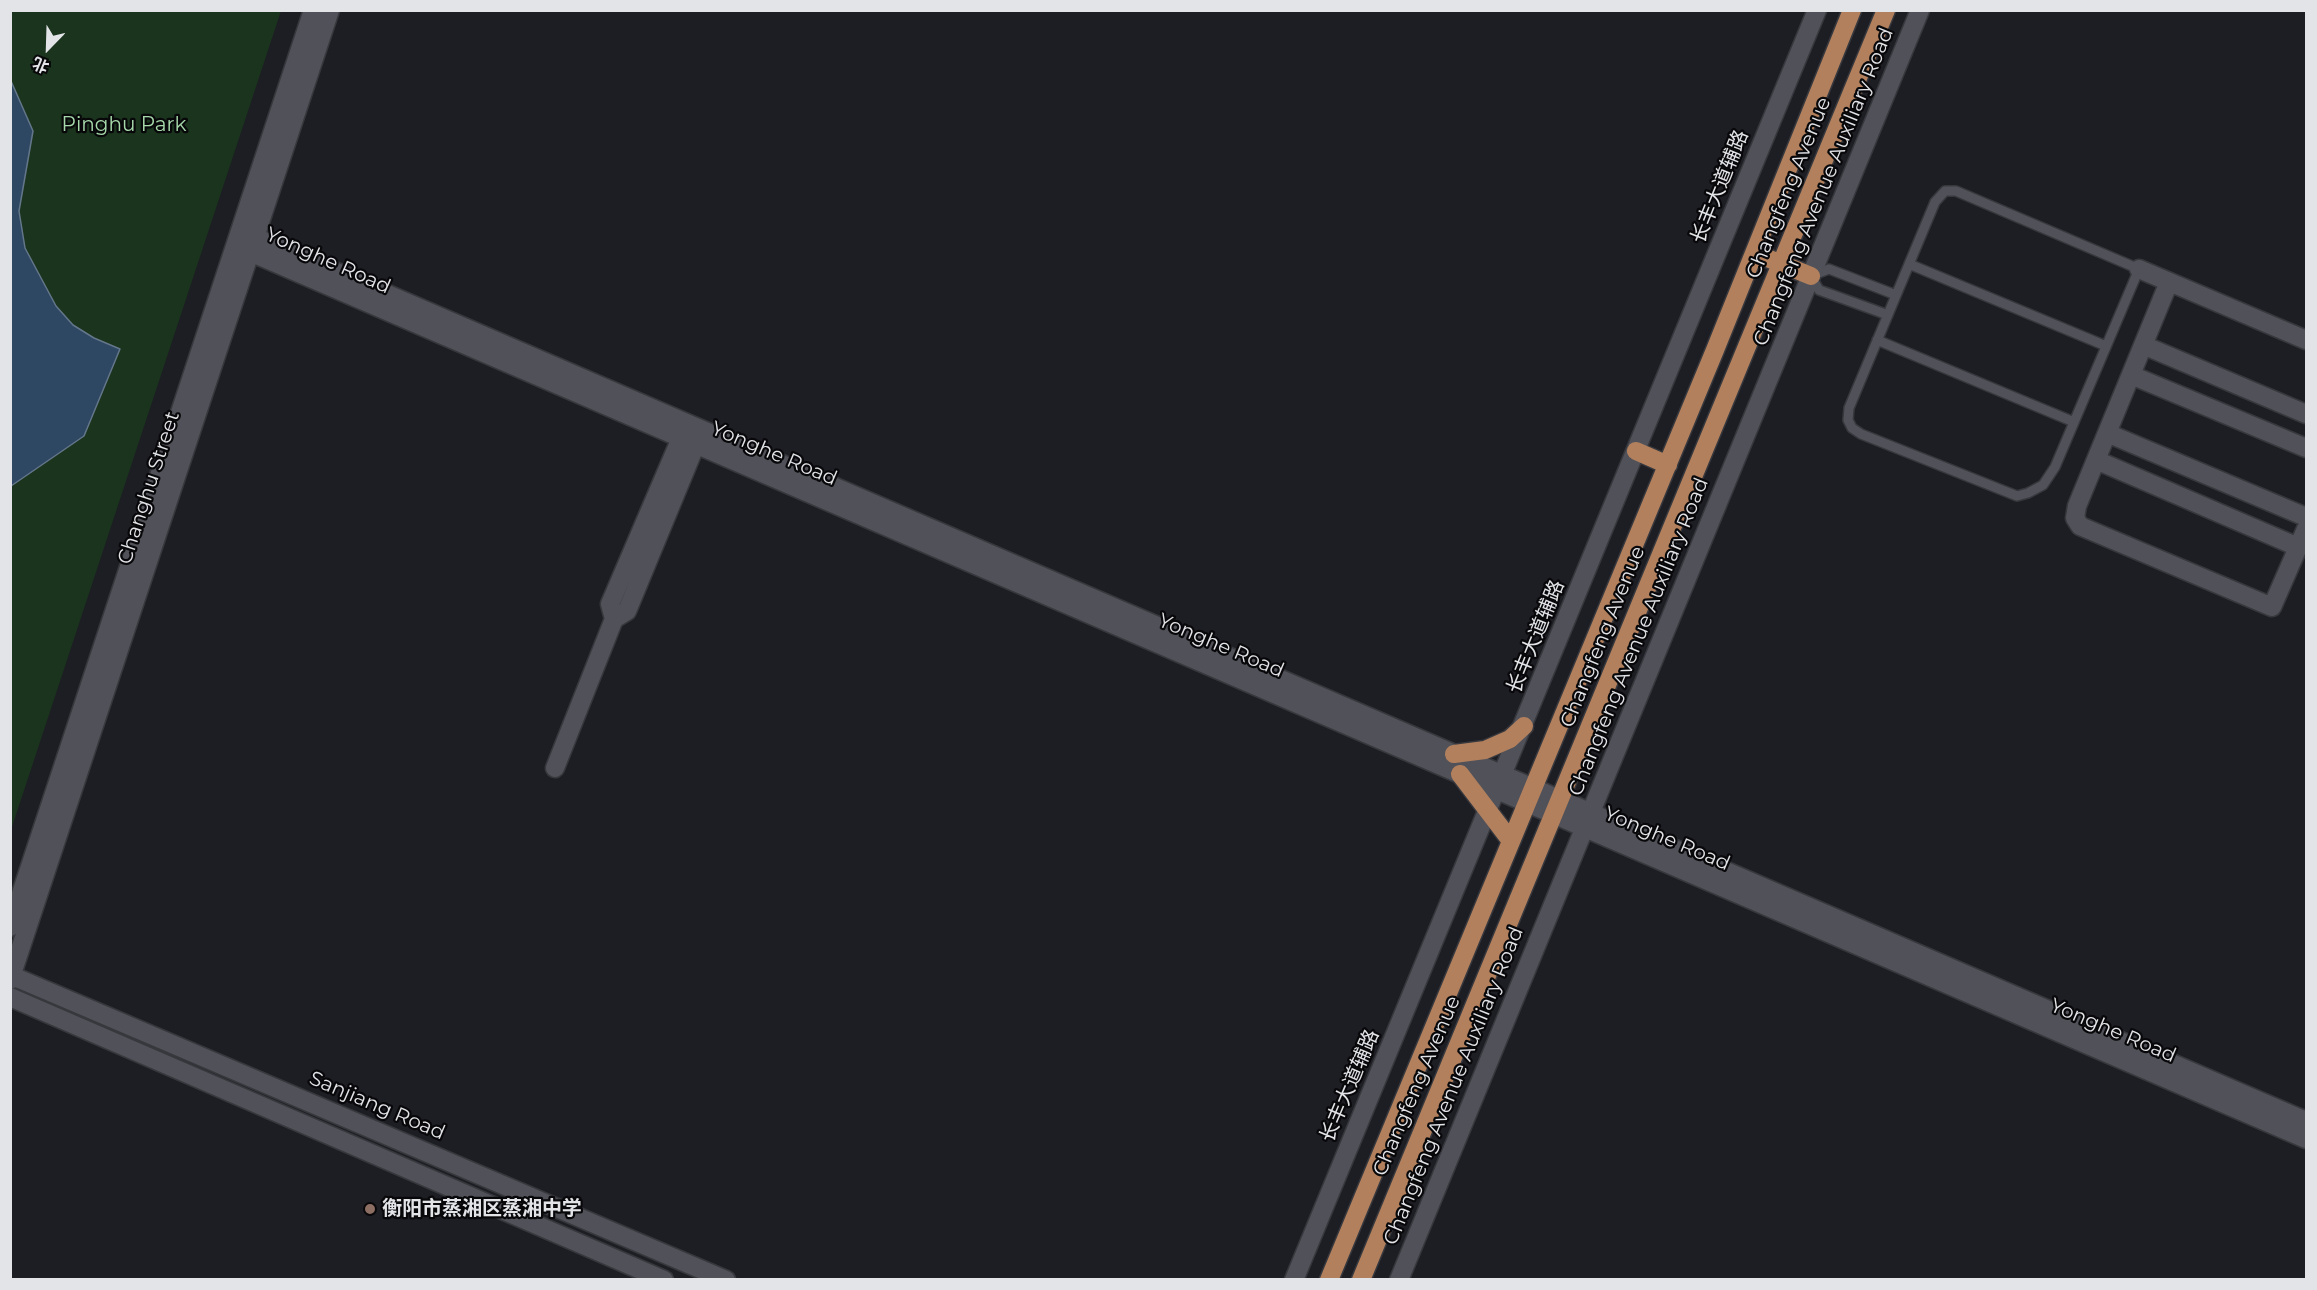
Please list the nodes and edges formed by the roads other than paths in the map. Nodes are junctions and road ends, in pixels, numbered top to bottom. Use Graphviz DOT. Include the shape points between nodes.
graph roads {
  1 [pos="314,10"];
  2 [pos="330,10"];
  3 [pos="1818,10"];
  4 [pos="1852,10"];
  5 [pos="1886,10"];
  6 [pos="1920,10"];
  7 [pos="248,243"];
  8 [pos="1755,253"];
  9 [pos="1782,264"];
  10 [pos="1909,264"];
  11 [pos="2139,269"];
  12 [pos="1811,276"];
  13 [pos="2169,282"];
  14 [pos="1896,295"];
  15 [pos="1888,315"];
  16 [pos="1877,340"];
  17 [pos="2307,340"];
  18 [pos="2143,345"];
  19 [pos="2106,346"];
  20 [pos="2131,375"];
  21 [pos="2307,414"];
  22 [pos="2074,422"];
  23 [pos="2107,433"];
  24 [pos="690,436"];
  25 [pos="2307,448"];
  26 [pos="1636,451"];
  27 [pos="2096,460"];
  28 [pos="1668,465"];
  29 [pos="2307,517"];
  30 [pos="2307,529"];
  31 [pos="2298,547"];
  32 [pos="1524,726"];
  33 [pos="1454,754"];
  34 [pos="555,768"];
  35 [pos="1460,774"];
  36 [pos="1501,783"];
  37 [pos="1530,795"];
  38 [pos="1557,807"];
  39 [pos="1489,811"];
  40 [pos="1588,820"];
  41 [pos="1511,841"];
  42 [pos="10,927"];
  43 [pos="11,976"];
  44 [pos="10,997"];
  45 [pos="2307,1121"];
  46 [pos="2307,1139"];
  47 [pos="664,1280"];
  48 [pos="726,1280"];
  49 [pos="1294,1280"];
  50 [pos="1329,1280"];
  51 [pos="1361,1280"];
  52 [pos="1399,1280"];
  1 -- 7 [label="main road, Changhu Street"];
  2 -- 7 [label="main road, Changhu Street"];
  3 -- 26 [label="main road, 长丰大道辅路"];
  4 -- 8 [label="main road, Changfeng Avenue"];
  5 -- 9 [label="main road, Changfeng Avenue"];
  6 -- 12 [label="main road, Changfeng Avenue Auxiliary Road"];
  7 -- 24 [label="main road, Yonghe Road"];
  7 -- 42 [label="main road, Changhu Street"];
  7 -- 43 [label="main road, Changhu Street"];
  8 -- 9 [label="main road"];
  8 -- 28 [label="main road, Changfeng Avenue"];
  9 -- 12 [label="main road"];
  9 -- 38 [label="main road, Changfeng Avenue"];
  10 -- 11 [label="lane" via="1935,202 1945,191 1956,191"];
  10 -- 14 [label="lane"];
  10 -- 19 [label="lane"];
  11 -- 13 [label="main road"];
  11 -- 19 [label="lane"];
  12 -- 14 [label="lane" via="1828,269"];
  12 -- 15 [label="lane" via="1819,291"];
  12 -- 40 [label="main road, Changfeng Avenue Auxiliary Road"];
  13 -- 17 [label="main road"];
  13 -- 18 [label="main road"];
  14 -- 15 [label="lane"];
  15 -- 16 [label="lane"];
  16 -- 22 [label="lane"];
  16 -- 22 [label="lane" via="1849,408 1848,420 1861,434 2017,496 2043,484 2055,467"];
  18 -- 20 [label="main road"];
  18 -- 21 [label="main road"];
  19 -- 22 [label="lane"];
  20 -- 23 [label="main road"];
  20 -- 25 [label="main road"];
  23 -- 27 [label="main road"];
  23 -- 29 [label="main road"];
  24 -- 33 [label="main road, Yonghe Road"];
  24 -- 34 [label="main road" via="610,604 614,619"];
  24 -- 35 [label="main road, Yonghe Road"];
  26 -- 28 [label="main road"];
  26 -- 32 [label="main road, 长丰大道辅路"];
  27 -- 31 [label="main road"];
  27 -- 31 [label="main road" via="2075,518 2080,526 2272,607"];
  28 -- 37 [label="main road, Changfeng Avenue"];
  30 -- 31 [label="main road"];
  32 -- 33 [label="main road" via="1510,739 1485,750"];
  32 -- 36 [label="main road, 长丰大道辅路"];
  33 -- 36 [label="main road, Yonghe Road"];
  35 -- 36 [label="main road, Yonghe Road"];
  35 -- 39 [label="main road"];
  36 -- 37 [label="main road, Yonghe Road"];
  36 -- 39 [label="main road, 长丰大道辅路"];
  37 -- 38 [label="main road, Yonghe Road"];
  37 -- 41 [label="main road, Changfeng Avenue"];
  38 -- 40 [label="main road, Yonghe Road"];
  38 -- 51 [label="main road, Changfeng Avenue"];
  39 -- 41 [label="main road"];
  39 -- 49 [label="main road, 长丰大道辅路"];
  40 -- 45 [label="main road, Yonghe Road"];
  40 -- 46 [label="main road, Yonghe Road"];
  40 -- 52 [label="main road, Changfeng Avenue Auxiliary Road"];
  41 -- 50 [label="main road, Changfeng Avenue"];
  43 -- 48 [label="main road, Sanjiang Road"];
  44 -- 47 [label="main road"];
}
